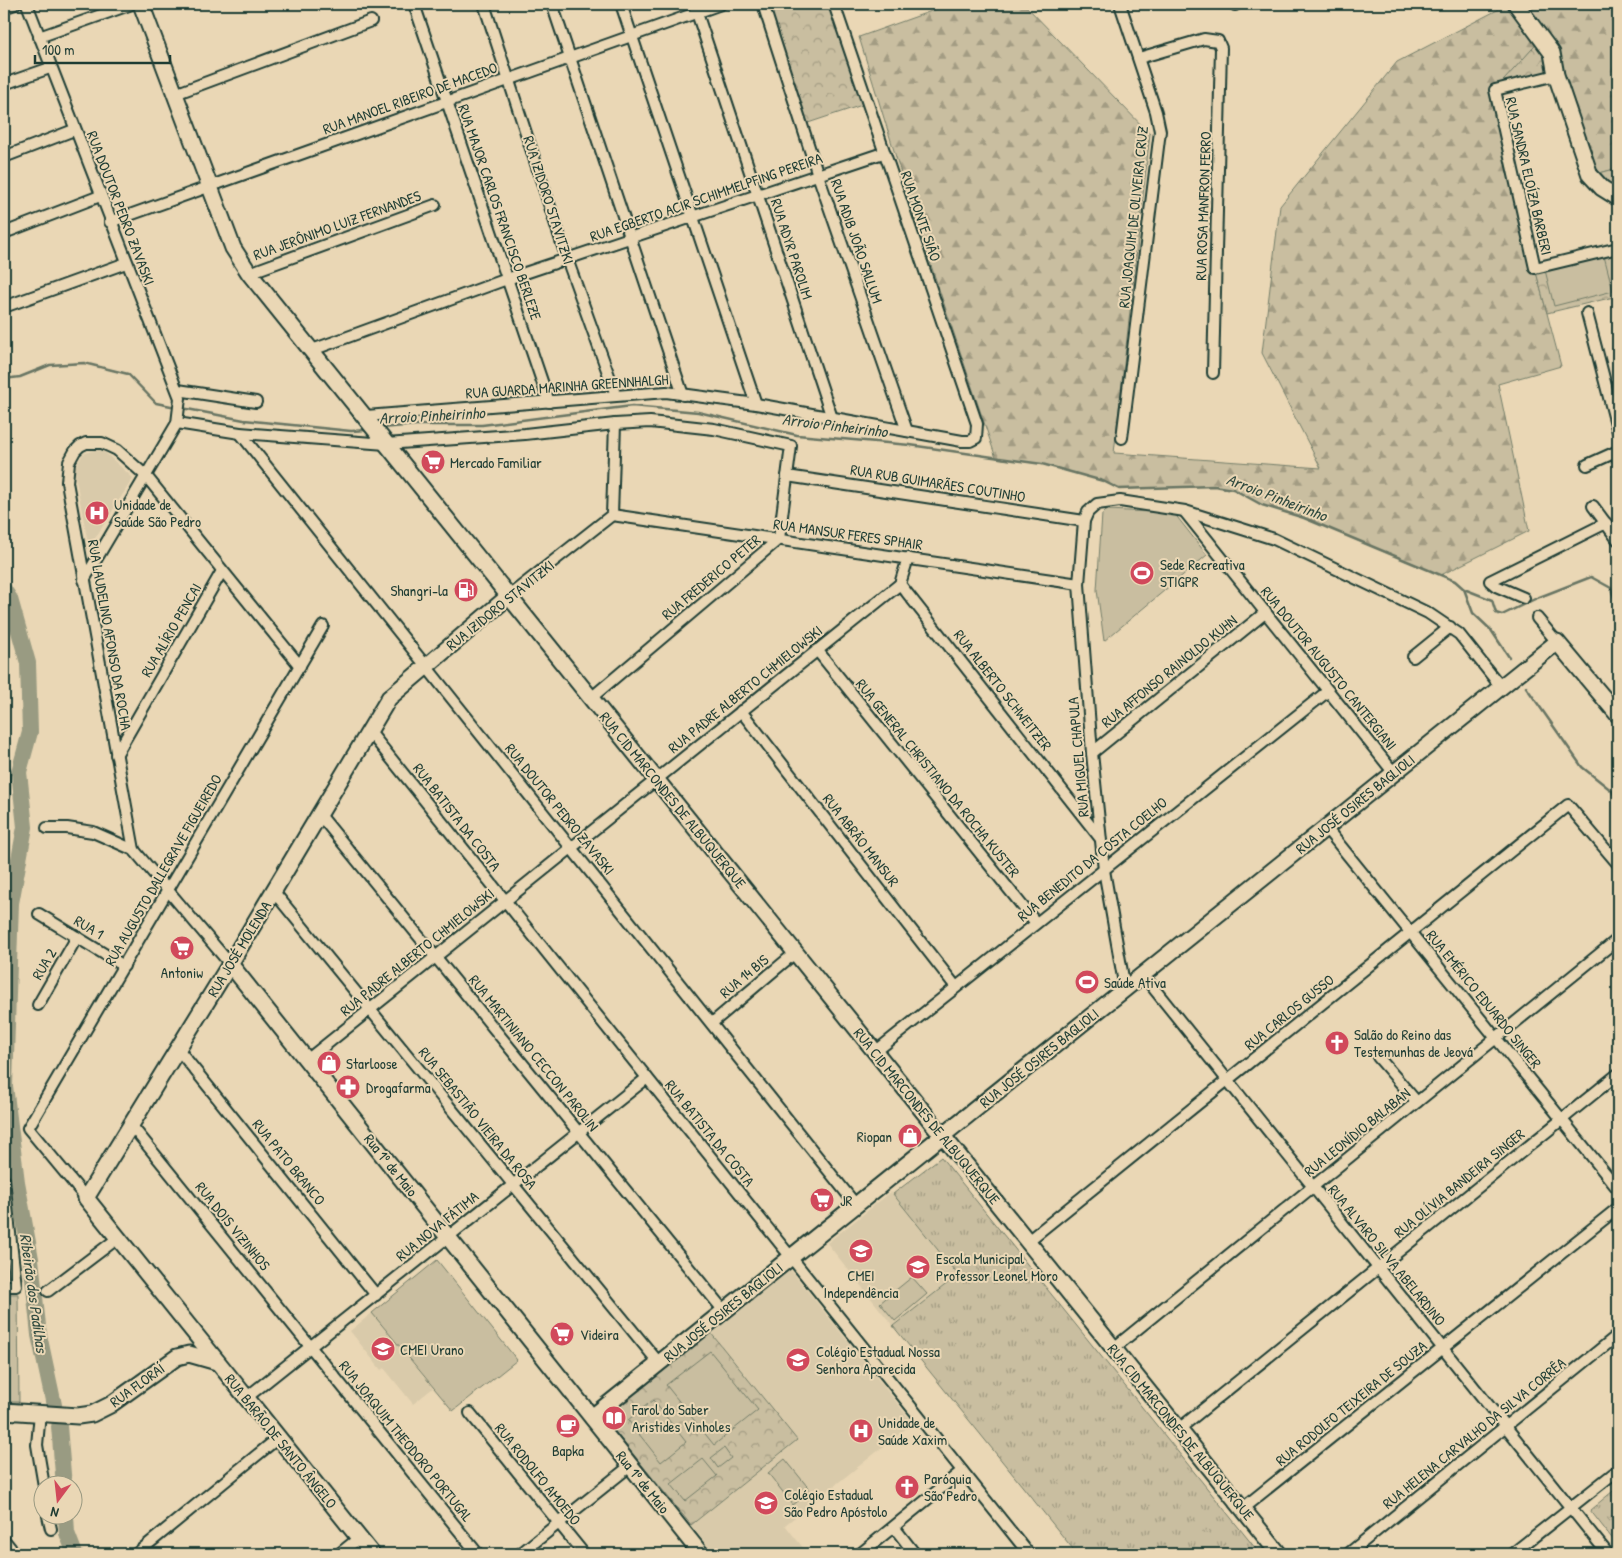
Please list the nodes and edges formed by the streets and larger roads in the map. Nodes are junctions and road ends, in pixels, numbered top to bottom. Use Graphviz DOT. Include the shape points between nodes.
graph roads {
  1 [pos="15,4"];
  2 [pos="27,4"];
  3 [pos="132,4"];
  4 [pos="141,4"];
  5 [pos="414,4"];
  6 [pos="484,4"];
  7 [pos="552,4"];
  8 [pos="621,4"];
  9 [pos="721,4"];
  10 [pos="763,4"];
  11 [pos="834,4"];
  12 [pos="1120,4"];
  13 [pos="1516,4"];
  14 [pos="4,8"];
  15 [pos="695,8"];
  16 [pos="371,21"];
  17 [pos="632,35"];
  18 [pos="39,38"];
  19 [pos="570,57"];
  20 [pos="1139,58"];
  21 [pos="50,68"];
  22 [pos="1556,76"];
  23 [pos="509,79"];
  24 [pos="4,84"];
  25 [pos="175,94"];
  26 [pos="446,101"];
  27 [pos="74,130"];
  28 [pos="883,153"];
  29 [pos="4,157"];
  30 [pos="818,175"];
  31 [pos="210,185"];
  32 [pos="758,195"];
  33 [pos="100,196"];
  34 [pos="1618,198"];
  35 [pos="435,206"];
  36 [pos="693,216"];
  37 [pos="110,222"];
  38 [pos="4,233"];
  39 [pos="629,238"];
  40 [pos="1618,248"];
  41 [pos="567,259"];
  42 [pos="126,263"];
  43 [pos="250,273"];
  44 [pos="507,279"];
  45 [pos="4,307"];
  46 [pos="1587,313"];
  47 [pos="312,350"];
  48 [pos="1213,373"];
  49 [pos="179,394"];
  50 [pos="683,395"];
  51 [pos="616,396"];
  52 [pos="256,402"];
  53 [pos="549,402"];
  54 [pos="756,404"];
  55 [pos="367,418"];
  56 [pos="832,418"];
  57 [pos="178,419"];
  58 [pos="615,424"];
  59 [pos="907,431"];
  60 [pos="1618,432"];
  61 [pos="240,433"];
  62 [pos="976,438"];
  63 [pos="1122,438"];
  64 [pos="384,441"];
  65 [pos="1618,451"];
  66 [pos="1587,465"];
  67 [pos="146,476"];
  68 [pos="787,476"];
  69 [pos="1593,506"];
  70 [pos="1184,511"];
  71 [pos="612,515"];
  72 [pos="1084,521"];
  73 [pos="1614,531"];
  74 [pos="779,539"];
  75 [pos="908,558"];
  76 [pos="222,571"];
  77 [pos="84,580"];
  78 [pos="900,584"];
  79 [pos="1079,584"];
  80 [pos="509,596"];
  81 [pos="1524,598"];
  82 [pos="1266,612"];
  83 [pos="1538,618"];
  84 [pos="323,626"];
  85 [pos="1450,627"];
  86 [pos="1557,642"];
  87 [pos="817,650"];
  88 [pos="1413,657"];
  89 [pos="300,666"];
  90 [pos="426,666"];
  91 [pos="1501,687"];
  92 [pos="1328,691"];
  93 [pos="389,698"];
  94 [pos="591,698"];
  95 [pos="741,711"];
  96 [pos="1618,714"];
  97 [pos="370,731"];
  98 [pos="1092,753"];
  99 [pos="116,755"];
  100 [pos="4,770"];
  101 [pos="1394,773"];
  102 [pos="656,779"];
  103 [pos="4,794"];
  104 [pos="320,815"];
  105 [pos="47,828"];
  106 [pos="1326,828"];
  107 [pos="1100,838"];
  108 [pos="571,847"];
  109 [pos="134,850"];
  110 [pos="1618,864"];
  111 [pos="1104,870"];
  112 [pos="168,890"];
  113 [pos="274,892"];
  114 [pos="504,901"];
  115 [pos="39,914"];
  116 [pos="1036,923"];
  117 [pos="1411,932"];
  118 [pos="76,937"];
  119 [pos="1618,939"];
  120 [pos="796,952"];
  121 [pos="435,956"];
  122 [pos="230,964"];
  123 [pos="124,966"];
  124 [pos="1143,975"];
  125 [pos="956,987"];
  126 [pos="1125,989"];
  127 [pos="38,1005"];
  128 [pos="370,1008"];
  129 [pos="712,1023"];
  130 [pos="1496,1038"];
  131 [pos="178,1049"];
  132 [pos="875,1052"];
  133 [pos="1378,1057"];
  134 [pos="307,1060"];
  135 [pos="1618,1074"];
  136 [pos="647,1078"];
  137 [pos="1228,1080"];
  138 [pos="1417,1102"];
  139 [pos="1562,1119"];
  140 [pos="131,1125"];
  141 [pos="28,1128"];
  142 [pos="579,1132"];
  143 [pos="943,1136"];
  144 [pos="4,1180"];
  145 [pos="512,1185"];
  146 [pos="1313,1186"];
  147 [pos="1618,1189"];
  148 [pos="86,1198"];
  149 [pos="856,1205"];
  150 [pos="1618,1208"];
  151 [pos="448,1237"];
  152 [pos="118,1238"];
  153 [pos="1028,1241"];
  154 [pos="791,1258"];
  155 [pos="1378,1268"];
  156 [pos="4,1286"];
  157 [pos="48,1291"];
  158 [pos="376,1295"];
  159 [pos="724,1311"];
  160 [pos="189,1327"];
  161 [pos="1618,1335"];
  162 [pos="311,1346"];
  163 [pos="1114,1348"];
  164 [pos="1443,1348"];
  165 [pos="177,1357"];
  166 [pos="217,1362"];
  167 [pos="659,1363"];
  168 [pos="246,1398"];
  169 [pos="4,1411"];
  170 [pos="40,1413"];
  171 [pos="470,1413"];
  172 [pos="592,1417"];
  173 [pos="1506,1427"];
  174 [pos="1179,1429"];
  175 [pos="278,1438"];
  176 [pos="630,1466"];
  177 [pos="1618,1470"];
  178 [pos="962,1471"];
  179 [pos="42,1476"];
  180 [pos="1242,1508"];
  181 [pos="1571,1508"];
  182 [pos="559,1523"];
  183 [pos="50,1526"];
  184 [pos="894,1527"];
  185 [pos="51,1529"];
  186 [pos="359,1538"];
  187 [pos="4,1544"];
  188 [pos="12,1554"];
  189 [pos="136,1554"];
  190 [pos="339,1554"];
  191 [pos="372,1554"];
  192 [pos="478,1554"];
  193 [pos="520,1554"];
  194 [pos="584,1554"];
  195 [pos="701,1554"];
  196 [pos="860,1554"];
  197 [pos="915,1554"];
  198 [pos="1029,1554"];
  199 [pos="1279,1554"];
  200 [pos="1348,1554"];
  201 [pos="1512,1554"];
  202 [pos="1608,1554"];
  1 -- 14 [label="street"];
  2 -- 18 [label="street, RUA DOUTOR PEDRO ZAVASKI"];
  3 -- 18 [label="street"];
  4 -- 25 [label="street, RUA CID MARCONDES DE ALBUQUERQUE"];
  5 -- 26 [label="street, RUA MAJOR CARLOS FRANCISCO BERLEZE"];
  6 -- 23 [label="street, RUA IZIDORO STAVITZKI"];
  7 -- 19 [label="street"];
  8 -- 17 [label="street"];
  9 -- 15 [label="street, RUA MANOEL RIBEIRO DE MACEDO"];
  10 -- 30 [label="street, RUA ADIB JOÃO SALLUM"];
  11 -- 28 [label="street, RUA MONTE SIÃO"];
  12 -- 20 [label="street, RUA JOAQUIM DE OLIVEIRA CRUZ"];
  13 -- 22 [label="street" via="1552,53"];
  15 -- 17 [label="street, RUA MANOEL RIBEIRO DE MACEDO"];
  15 -- 32 [label="street, RUA ADYR PAROLIM"];
  16 -- 25 [label="street"];
  17 -- 19 [label="street, RUA MANOEL RIBEIRO DE MACEDO"];
  17 -- 36 [label="street"];
  18 -- 21 [label="street, RUA DOUTOR PEDRO ZAVASKI"];
  19 -- 23 [label="street, RUA MANOEL RIBEIRO DE MACEDO"];
  19 -- 39 [label="street"];
  20 -- 48 [label="street, RUA ROSA MANFRON FERRO" via="1204,39 1218,41 1222,57"];
  20 -- 63 [label="street, RUA JOAQUIM DE OLIVEIRA CRUZ" via="1160,131"];
  21 -- 24 [label="street"];
  21 -- 27 [label="street, RUA DOUTOR PEDRO ZAVASKI"];
  22 -- 34 [label="street" via="1590,176"];
  22 -- 40 [label="street, RUA SANDRA ELOÍZA BARBERI" via="1495,90 1535,268"];
  23 -- 26 [label="street, RUA MANOEL RIBEIRO DE MACEDO"];
  23 -- 41 [label="street, RUA IZIDORO STAVITZKI"];
  25 -- 31 [label="street, RUA CID MARCONDES DE ALBUQUERQUE"];
  26 -- 31 [label="street, RUA MANOEL RIBEIRO DE MACEDO"];
  26 -- 44 [label="street, RUA MAJOR CARLOS FRANCISCO BERLEZE"];
  27 -- 29 [label="street"];
  27 -- 33 [label="street, RUA DOUTOR PEDRO ZAVASKI"];
  28 -- 30 [label="street, RUA EGBERTO ACIR SCHIMMELPFING PEREIRA"];
  28 -- 62 [label="street, RUA MONTE SIÃO" via="977,424"];
  30 -- 32 [label="street, RUA EGBERTO ACIR SCHIMMELPFING PEREIRA"];
  30 -- 59 [label="street, RUA ADIB JOÃO SALLUM"];
  31 -- 37 [label="street, RUA MANOEL RIBEIRO DE MACEDO"];
  31 -- 43 [label="street, RUA CID MARCONDES DE ALBUQUERQUE" via="234,248"];
  32 -- 36 [label="street, RUA EGBERTO ACIR SCHIMMELPFING PEREIRA"];
  32 -- 56 [label="street, RUA ADYR PAROLIM"];
  33 -- 37 [label="street, RUA DOUTOR PEDRO ZAVASKI"];
  33 -- 38 [label="street"];
  35 -- 43 [label="street, RUA JERÔNIMO LUIZ FERNANDES"];
  36 -- 39 [label="street, RUA EGBERTO ACIR SCHIMMELPFING PEREIRA"];
  36 -- 54 [label="street"];
  37 -- 42 [label="street, RUA DOUTOR PEDRO ZAVASKI"];
  39 -- 41 [label="street, RUA EGBERTO ACIR SCHIMMELPFING PEREIRA"];
  39 -- 50 [label="street"];
  41 -- 44 [label="street, RUA EGBERTO ACIR SCHIMMELPFING PEREIRA"];
  41 -- 51 [label="street, RUA IZIDORO STAVITZKI"];
  42 -- 45 [label="street"];
  42 -- 49 [label="street, RUA DOUTOR PEDRO ZAVASKI"];
  43 -- 47 [label="street, RUA CID MARCONDES DE ALBUQUERQUE"];
  44 -- 47 [label="street, RUA EGBERTO ACIR SCHIMMELPFING PEREIRA"];
  44 -- 53 [label="street, RUA MAJOR CARLOS FRANCISCO BERLEZE"];
  46 -- 60 [label="street"];
  47 -- 55 [label="street, RUA CID MARCONDES DE ALBUQUERQUE"];
  49 -- 52 [label="street"];
  49 -- 57 [label="street, RUA DOUTOR PEDRO ZAVASKI"];
  50 -- 51 [label="street, RUA GUARDA MARINHA GREENNHALGH" via="666,392"];
  50 -- 54 [label="street, RUA GUARDA MARINHA GREENNHALGH"];
  51 -- 53 [label="street, RUA GUARDA MARINHA GREENNHALGH"];
  53 -- 55 [label="street, RUA GUARDA MARINHA GREENNHALGH"];
  54 -- 56 [label="street, RUA GUARDA MARINHA GREENNHALGH"];
  55 -- 64 [label="street, RUA CID MARCONDES DE ALBUQUERQUE"];
  56 -- 59 [label="street, RUA GUARDA MARINHA GREENNHALGH"];
  57 -- 61 [label="street"];
  57 -- 67 [label="street"];
  58 -- 64 [label="street" via="525,434"];
  58 -- 68 [label="street, RUA FREDERICO PETER" via="650,422 714,429 791,446"];
  58 -- 71 [label="street"];
  59 -- 62 [label="street, RUA GUARDA MARINHA GREENNHALGH" via="962,441"];
  61 -- 64 [label="street"];
  61 -- 90 [label="street, RUA DOUTOR PEDRO ZAVASKI"];
  64 -- 80 [label="street, RUA CID MARCONDES DE ALBUQUERQUE"];
  65 -- 66 [label="street"];
  67 -- 76 [label="street, RUA LAUDELINO AFONSO DA ROCHA"];
  67 -- 77 [label="street"];
  67 -- 77 [label="street, RUA LAUDELINO AFONSO DA ROCHA" via="117,450 102,442 86,443 72,456 66,482"];
  68 -- 72 [label="street, RUA RUB GUIMARÃES COUTINHO"];
  68 -- 74 [label="street, RUA FREDERICO PETER"];
  69 -- 73 [label="street"];
  70 -- 72 [label="street" via="1120,501 1097,504"];
  70 -- 82 [label="street, RUA DOUTOR AUGUSTO CANTERGIANI"];
  70 -- 85 [label="street" via="1274,539 1428,613"];
  71 -- 74 [label="street, RUA MANSUR FERES SPHAIR"];
  71 -- 80 [label="street, RUA IZIDORO STAVITZKI"];
  72 -- 79 [label="street, RUA MIGUEL CHAPULA"];
  73 -- 81 [label="street" via="1490,580"];
  74 -- 75 [label="street, RUA MANSUR FERES SPHAIR"];
  74 -- 94 [label="street, RUA FREDERICO PETER"];
  75 -- 78 [label="street"];
  75 -- 79 [label="street, RUA MANSUR FERES SPHAIR"];
  76 -- 89 [label="street, RUA LAUDELINO AFONSO DA ROCHA"];
  76 -- 99 [label="street, RUA ALÍRIO PENCAI"];
  77 -- 99 [label="street, RUA LAUDELINO AFONSO DA ROCHA"];
  78 -- 87 [label="street, RUA PADRE ALBERTO CHMIELOWSKI"];
  78 -- 107 [label="street, RUA ALBERTO SCHWEITZER"];
  79 -- 98 [label="street, RUA MIGUEL CHAPULA"];
  80 -- 90 [label="street, RUA IZIDORO STAVITZKI"];
  80 -- 94 [label="street, RUA CID MARCONDES DE ALBUQUERQUE"];
  82 -- 92 [label="street, RUA DOUTOR AUGUSTO CANTERGIANI"];
  82 -- 98 [label="street, RUA AFFONSO RAINOLDO KUHN"];
  83 -- 86 [label="street"];
  84 -- 89 [label="street, RUA AUGUSTO DALLEGRAVE FIGUEIREDO"];
  85 -- 88 [label="street"];
  85 -- 91 [label="street"];
  86 -- 91 [label="street, RUA JOSÉ OSIRES BAGLIOLI"];
  86 -- 96 [label="street"];
  87 -- 95 [label="street, RUA PADRE ALBERTO CHMIELOWSKI"];
  87 -- 116 [label="street, RUA GENERAL CHRISTIANO DA ROCHA KUSTER"];
  89 -- 112 [label="street, RUA AUGUSTO DALLEGRAVE FIGUEIREDO"];
  90 -- 93 [label="street, RUA IZIDORO STAVITZKI"];
  90 -- 108 [label="street, RUA DOUTOR PEDRO ZAVASKI"];
  91 -- 101 [label="street, RUA JOSÉ OSIRES BAGLIOLI"];
  92 -- 101 [label="street, RUA DOUTOR AUGUSTO CANTERGIANI"];
  92 -- 111 [label="street, RUA BENEDITO DA COSTA COELHO"];
  93 -- 97 [label="street, RUA JOSÉ MOLENDA"];
  94 -- 102 [label="street, RUA CID MARCONDES DE ALBUQUERQUE"];
  95 -- 102 [label="street, RUA PADRE ALBERTO CHMIELOWSKI"];
  95 -- 125 [label="street, RUA ABRÃO MANSUR"];
  97 -- 104 [label="street, RUA JOSÉ MOLENDA"];
  97 -- 114 [label="street, RUA BATISTA DA COSTA"];
  98 -- 107 [label="street, RUA MIGUEL CHAPULA"];
  99 -- 109 [label="street, RUA LAUDELINO AFONSO DA ROCHA"];
  100 -- 103 [label="street"];
  101 -- 106 [label="street, RUA JOSÉ OSIRES BAGLIOLI"];
  102 -- 108 [label="street, RUA PADRE ALBERTO CHMIELOWSKI"];
  102 -- 120 [label="street, RUA CID MARCONDES DE ALBUQUERQUE"];
  104 -- 113 [label="street, RUA JOSÉ MOLENDA"];
  104 -- 121 [label="street, RUA MARTINIANO CECCON PAROLIN"];
  105 -- 109 [label="street, Rua 1º de Maio" via="93,832"];
  106 -- 117 [label="street, RUA EMÉRICO EDUARDO SINGER"];
  106 -- 124 [label="street, RUA JOSÉ OSIRES BAGLIOLI"];
  107 -- 111 [label="street, RUA MIGUEL CHAPULA"];
  108 -- 114 [label="street, RUA PADRE ALBERTO CHMIELOWSKI"];
  108 -- 129 [label="street, RUA DOUTOR PEDRO ZAVASKI"];
  109 -- 112 [label="street, Rua 1º de Maio"];
  110 -- 117 [label="street, RUA CARLOS GUSSO" via="1568,805"];
  111 -- 116 [label="street, RUA BENEDITO DA COSTA COELHO"];
  111 -- 126 [label="street, RUA MIGUEL CHAPULA"];
  112 -- 122 [label="street, Rua 1º de Maio"];
  112 -- 123 [label="street, RUA AUGUSTO DALLEGRAVE FIGUEIREDO"];
  113 -- 122 [label="street, RUA JOSÉ MOLENDA"];
  113 -- 128 [label="street, RUA SEBASTIÃO VIEIRA DA ROSA"];
  114 -- 121 [label="street, RUA PADRE ALBERTO CHMIELOWSKI"];
  114 -- 136 [label="street, RUA BATISTA DA COSTA"];
  115 -- 118 [label="street, RUA 1"];
  116 -- 125 [label="street, RUA BENEDITO DA COSTA COELHO"];
  117 -- 130 [label="street, RUA EMÉRICO EDUARDO SINGER"];
  117 -- 137 [label="street, RUA CARLOS GUSSO"];
  118 -- 123 [label="street, RUA 1"];
  118 -- 127 [label="street, RUA 2"];
  119 -- 130 [label="street, RUA LEONÍDIO BALABAN"];
  120 -- 129 [label="street, RUA 14 BIS"];
  120 -- 132 [label="street, RUA CID MARCONDES DE ALBUQUERQUE"];
  121 -- 128 [label="street, RUA PADRE ALBERTO CHMIELOWSKI"];
  121 -- 142 [label="street, RUA MARTINIANO CECCON PAROLIN"];
  122 -- 131 [label="street, RUA JOSÉ MOLENDA"];
  122 -- 134 [label="street, Rua 1º de Maio"];
  123 -- 141 [label="street, RUA AUGUSTO DALLEGRAVE FIGUEIREDO"];
  124 -- 126 [label="street, RUA JOSÉ OSIRES BAGLIOLI"];
  124 -- 137 [label="street, RUA ALVARO SILVA ABELARDINO"];
  125 -- 132 [label="street, RUA BENEDITO DA COSTA COELHO"];
  126 -- 143 [label="street, RUA JOSÉ OSIRES BAGLIOLI"];
  128 -- 134 [label="street, RUA PADRE ALBERTO CHMIELOWSKI"];
  128 -- 145 [label="street, RUA SEBASTIÃO VIEIRA DA ROSA"];
  129 -- 149 [label="street, RUA DOUTOR PEDRO ZAVASKI"];
  130 -- 138 [label="street, RUA LEONÍDIO BALABAN"];
  130 -- 139 [label="street, RUA EMÉRICO EDUARDO SINGER"];
  131 -- 140 [label="street, RUA JOSÉ MOLENDA"];
  131 -- 158 [label="street, RUA PATO BRANCO"];
  132 -- 143 [label="street, RUA CID MARCONDES DE ALBUQUERQUE"];
  133 -- 138 [label="street"];
  134 -- 151 [label="street, Rua 1º de Maio"];
  135 -- 139 [label="street, RUA OLÍVIA BANDEIRA SINGER"];
  136 -- 142 [label="street, RUA NOVA FÁTIMA"];
  136 -- 154 [label="street, RUA BATISTA DA COSTA"];
  137 -- 146 [label="street, RUA ALVARO SILVA ABELARDINO"];
  137 -- 153 [label="street, RUA CARLOS GUSSO"];
  138 -- 146 [label="street, RUA LEONÍDIO BALABAN"];
  139 -- 147 [label="street, RUA EMÉRICO EDUARDO SINGER"];
  139 -- 155 [label="street, RUA OLÍVIA BANDEIRA SINGER"];
  140 -- 148 [label="street, RUA JOSÉ MOLENDA"];
  140 -- 162 [label="street, RUA DOIS VIZINHOS"];
  141 -- 148 [label="street, RUA BARÃO DE SANTO ÂNGELO"];
  142 -- 145 [label="street, RUA NOVA FÁTIMA"];
  142 -- 159 [label="street, RUA MARTINIANO CECCON PAROLIN"];
  143 -- 149 [label="street, RUA JOSÉ OSIRES BAGLIOLI"];
  143 -- 153 [label="street, RUA CID MARCONDES DE ALBUQUERQUE"];
  144 -- 156 [label="street" via="16,1286"];
  145 -- 151 [label="street, RUA NOVA FÁTIMA"];
  145 -- 167 [label="street, RUA SEBASTIÃO VIEIRA DA ROSA"];
  146 -- 155 [label="street, RUA ALVARO SILVA ABELARDINO"];
  146 -- 163 [label="street, RUA LEONÍDIO BALABAN"];
  148 -- 152 [label="street, RUA BARÃO DE SANTO ÂNGELO"];
  149 -- 154 [label="street, RUA JOSÉ OSIRES BAGLIOLI"];
  150 -- 164 [label="street, RUA RODOLFO TEIXEIRA DE SOUZA"];
  151 -- 158 [label="street, RUA NOVA FÁTIMA"];
  151 -- 172 [label="street, Rua 1º de Maio"];
  152 -- 157 [label="street"];
  152 -- 160 [label="street, RUA BARÃO DE SANTO ÂNGELO"];
  153 -- 163 [label="street, RUA CID MARCONDES DE ALBUQUERQUE"];
  154 -- 159 [label="street, RUA JOSÉ OSIRES BAGLIOLI"];
  154 -- 178 [label="street, RUA BATISTA DA COSTA"];
  155 -- 164 [label="street, RUA ALVARO SILVA ABELARDINO"];
  155 -- 174 [label="street, RUA OLÍVIA BANDEIRA SINGER"];
  158 -- 162 [label="street, RUA NOVA FÁTIMA"];
  159 -- 167 [label="street, RUA JOSÉ OSIRES BAGLIOLI"];
  160 -- 165 [label="street"];
  160 -- 166 [label="street, RUA BARÃO DE SANTO ÂNGELO"];
  161 -- 173 [label="street, RUA HELENA CARVALHO DA SILVA CORRÊA"];
  162 -- 168 [label="street, RUA NOVA FÁTIMA"];
  162 -- 192 [label="street, RUA JOAQUIM THEODORO PORTUGAL"];
  163 -- 174 [label="street, RUA CID MARCONDES DE ALBUQUERQUE"];
  164 -- 173 [label="street, RUA ALVARO SILVA ABELARDINO"];
  164 -- 180 [label="street, RUA RODOLFO TEIXEIRA DE SOUZA"];
  165 -- 166 [label="street, RUA FLORAÍ" via="189,1354"];
  165 -- 170 [label="street, RUA FLORAÍ" via="99,1412 78,1416"];
  166 -- 168 [label="street, RUA BARÃO DE SANTO ÂNGELO"];
  167 -- 172 [label="street, RUA JOSÉ OSIRES BAGLIOLI"];
  168 -- 175 [label="street, RUA BARÃO DE SANTO ÂNGELO"];
  169 -- 170 [label="street, RUA FLORAÍ"];
  170 -- 179 [label="street" via="37,1445"];
  171 -- 182 [label="street, RUA RODOLFO AMOEDO"];
  172 -- 176 [label="street, Rua 1º de Maio"];
  173 -- 181 [label="street, RUA ALVARO SILVA ABELARDINO"];
  173 -- 200 [label="street, RUA HELENA CARVALHO DA SILVA CORRÊA"];
  174 -- 180 [label="street, RUA CID MARCONDES DE ALBUQUERQUE"];
  175 -- 186 [label="street, RUA BARÃO DE SANTO ÂNGELO"];
  175 -- 189 [label="street"];
  176 -- 182 [label="street"];
  176 -- 195 [label="street, Rua 1º de Maio"];
  177 -- 181 [label="street"];
  178 -- 184 [label="street"];
  178 -- 198 [label="street, RUA BATISTA DA COSTA"];
  180 -- 199 [label="street, RUA CID MARCONDES DE ALBUQUERQUE"];
  181 -- 201 [label="street"];
  181 -- 202 [label="street, RUA ALVARO SILVA ABELARDINO"];
  182 -- 193 [label="street"];
  182 -- 194 [label="street, RUA RODOLFO AMOEDO"];
  183 -- 185 [label="street"];
  184 -- 196 [label="street"];
  184 -- 197 [label="street"];
  186 -- 190 [label="street"];
  186 -- 191 [label="street, RUA BARÃO DE SANTO ÂNGELO"];
  187 -- 188 [label="street"];
}
